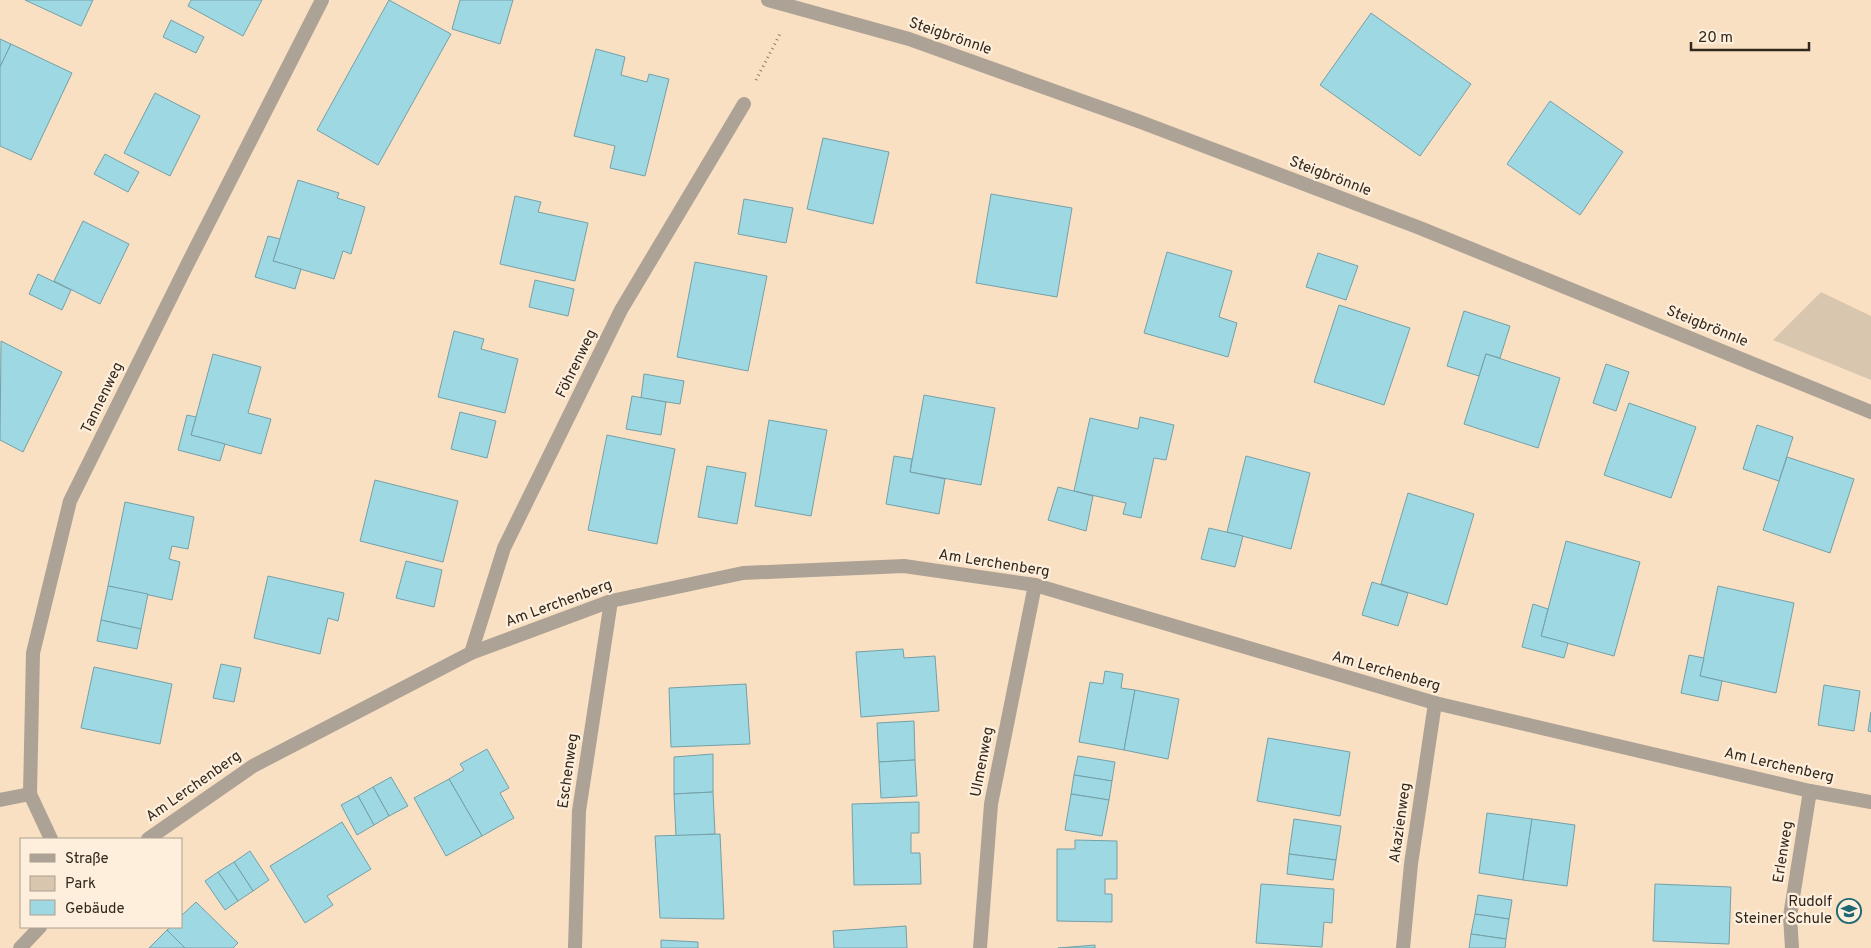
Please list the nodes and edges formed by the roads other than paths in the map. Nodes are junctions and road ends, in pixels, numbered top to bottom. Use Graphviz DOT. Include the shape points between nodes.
graph roads {
  1 [pos="322,0"];
  2 [pos="768,0"];
  3 [pos="744,104"];
  4 [pos="1871,412"];
  5 [pos="1035,585"];
  6 [pos="611,601"];
  7 [pos="471,653"];
  8 [pos="1435,703"];
  9 [pos="1810,791"];
  10 [pos="30,794"];
  11 [pos="0,800"];
  12 [pos="1871,802"];
  13 [pos="51,838"];
  14 [pos="149,838"];
  15 [pos="39,928"];
  16 [pos="20,948"];
  17 [pos="576,948"];
  18 [pos="980,948"];
  19 [pos="1403,948"];
  20 [pos="1792,948"];
  1 -- 10 [label="street, Tannenweg" via="70,502 33,653"];
  2 -- 4 [label="street, Steigbrönnle" via="909,39 1138,121 1420,228"];
  3 -- 7 [label="street, Föhrenweg" via="621,310 504,548"];
  5 -- 6 [label="street, Am Lerchenberg" via="904,566 743,573"];
  5 -- 8 [label="street, Am Lerchenberg"];
  5 -- 18 [label="street, Ulmenweg" via="991,804"];
  6 -- 7 [label="street, Am Lerchenberg"];
  6 -- 17 [label="street, Eschenweg" via="579,810"];
  7 -- 14 [label="street, Am Lerchenberg" via="253,766"];
  8 -- 9 [label="street, Am Lerchenberg"];
  8 -- 19 [label="street, Akazienweg" via="1411,864"];
  9 -- 12 [label="street, Am Lerchenberg"];
  9 -- 20 [label="street, Erlenweg" via="1790,916"];
  10 -- 11 [label="street"];
  10 -- 13 [label="street, Tannenweg"];
  15 -- 16 [label="street"];
}
